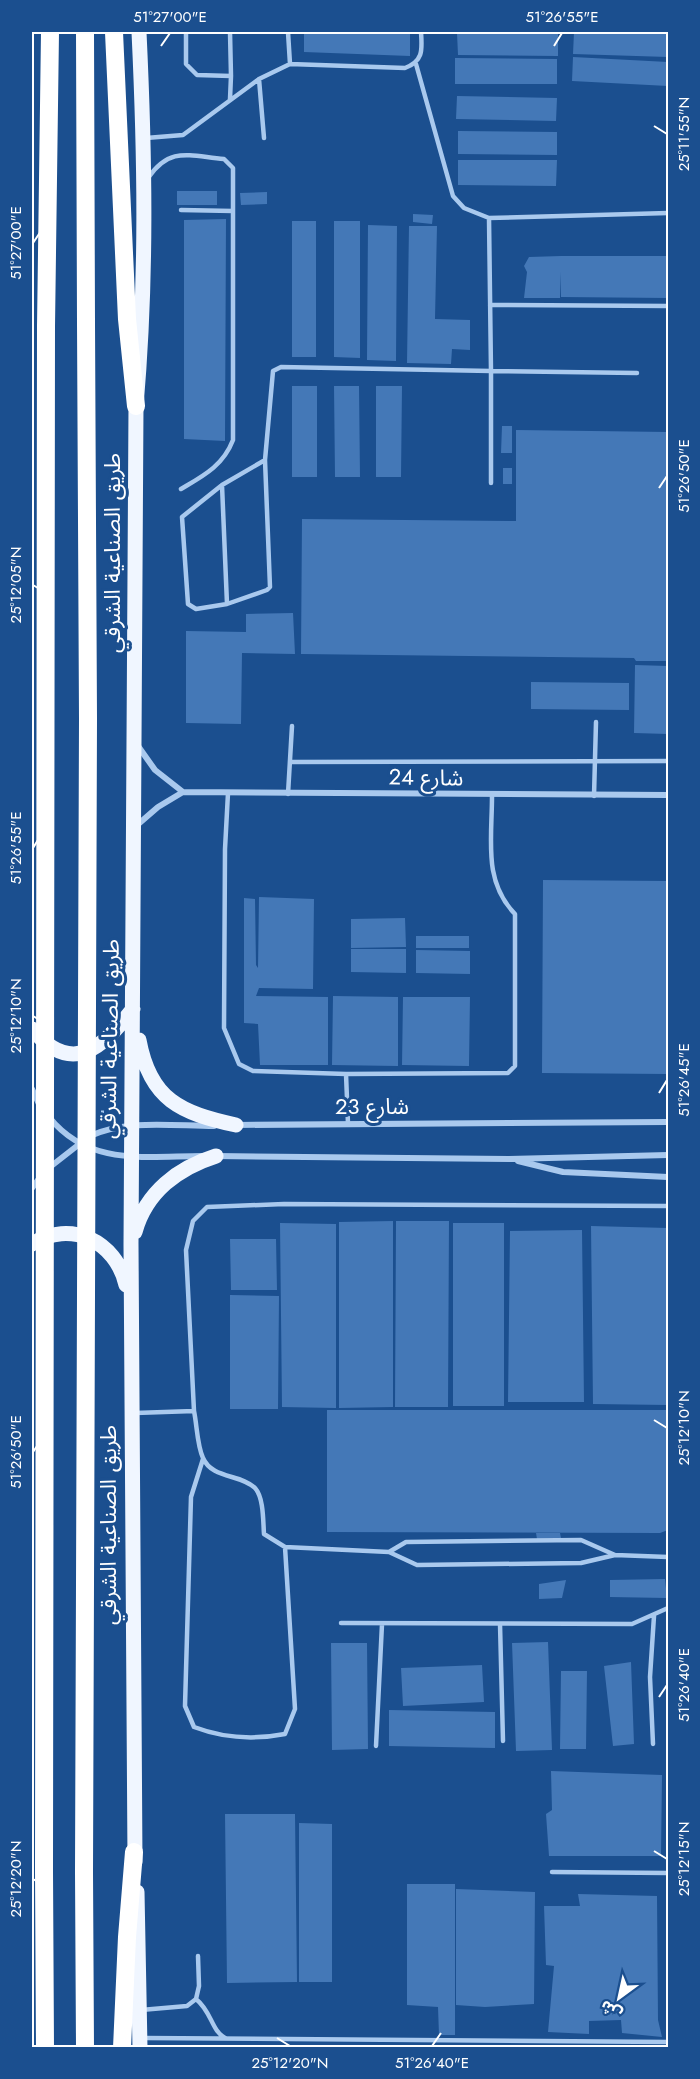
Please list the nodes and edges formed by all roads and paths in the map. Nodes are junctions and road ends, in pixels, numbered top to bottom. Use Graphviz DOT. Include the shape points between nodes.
graph roads {
  1 [pos="50,32"];
  2 [pos="85,32"];
  3 [pos="114,32"];
  4 [pos="138,32"];
  5 [pos="186,32"];
  6 [pos="230,32"];
  7 [pos="288,32"];
  8 [pos="421,32"];
  9 [pos="290,64"];
  10 [pos="416,64"];
  11 [pos="231,76"];
  12 [pos="259,79"];
  13 [pos="230,99"];
  14 [pos="144,138"];
  15 [pos="264,138"];
  16 [pos="145,183"];
  17 [pos="181,210"];
  18 [pos="233,212"];
  19 [pos="669,213"];
  20 [pos="489,218"];
  21 [pos="490,305"];
  22 [pos="669,306"];
  23 [pos="491,370"];
  24 [pos="637,373"];
  25 [pos="136,406"];
  26 [pos="265,460"];
  27 [pos="491,483"];
  28 [pos="222,485"];
  29 [pos="181,489"];
  30 [pos="227,604"];
  31 [pos="596,722"];
  32 [pos="292,726"];
  33 [pos="135,741"];
  34 [pos="669,761"];
  35 [pos="290,762"];
  36 [pos="595,762"];
  37 [pos="183,792"];
  38 [pos="228,793"];
  39 [pos="288,794"];
  40 [pos="669,795"];
  41 [pos="492,796"];
  42 [pos="594,796"];
  43 [pos="136,827"];
  44 [pos="133,1010"];
  45 [pos="32,1029"];
  46 [pos="346,1074"];
  47 [pos="32,1089"];
  48 [pos="669,1122"];
  49 [pos="348,1124"];
  50 [pos="236,1125"];
  51 [pos="132,1126"];
  52 [pos="79,1144"];
  53 [pos="669,1155"];
  54 [pos="132,1156"];
  55 [pos="216,1156"];
  56 [pos="509,1159"];
  57 [pos="669,1177"];
  58 [pos="32,1188"];
  59 [pos="669,1206"];
  60 [pos="32,1244"];
  61 [pos="132,1244"];
  62 [pos="131,1311"];
  63 [pos="194,1411"];
  64 [pos="132,1414"];
  65 [pos="203,1460"];
  66 [pos="285,1547"];
  67 [pos="388,1552"];
  68 [pos="615,1555"];
  69 [pos="669,1557"];
  70 [pos="669,1608"];
  71 [pos="654,1616"];
  72 [pos="340,1623"];
  73 [pos="382,1624"];
  74 [pos="500,1624"];
  75 [pos="503,1741"];
  76 [pos="653,1744"];
  77 [pos="376,1746"];
  78 [pos="135,1852"];
  79 [pos="552,1872"];
  80 [pos="669,1873"];
  81 [pos="198,1956"];
  82 [pos="196,1999"];
  83 [pos="141,2010"];
  84 [pos="227,2040"];
  85 [pos="140,2042"];
  86 [pos="669,2042"];
  87 [pos="45,2048"];
  88 [pos="85,2048"];
  89 [pos="122,2048"];
  1 -- 87 [label="highway, bridge" via="46,327"];
  2 -- 88 [label="highway, طريق الصناعية الشرقي, bridge"];
  3 -- 25 [label="highway" via="127,319"];
  4 -- 14 [label="main road, طريق الصناعية الشرقي"];
  5 -- 11 [label="lane" via="186,64 197,75"];
  6 -- 11 [label="lane"];
  7 -- 9 [label="lane"];
  8 -- 10 [label="lane" via="422,53"];
  9 -- 10 [label="lane" via="405,68"];
  9 -- 12 [label="lane"];
  10 -- 20 [label="lane" via="453,196 464,208"];
  11 -- 13 [label="lane"];
  12 -- 13 [label="lane"];
  12 -- 15 [label="lane"];
  13 -- 14 [label="lane" via="183,135"];
  14 -- 16 [label="main road, طريق الصناعية الشرقي"];
  16 -- 18 [label="lane" via="168,157 224,159 233,168"];
  16 -- 25 [label="main road, طريق الصناعية الشرقي" via="143,319"];
  17 -- 18 [label="lane"];
  18 -- 29 [label="lane" via="233,440 228,454 213,470"];
  19 -- 20 [label="lane"];
  20 -- 21 [label="lane"];
  21 -- 22 [label="lane"];
  21 -- 23 [label="lane"];
  23 -- 24 [label="lane"];
  23 -- 26 [label="lane" via="281,367 273,371"];
  23 -- 27 [label="lane"];
  25 -- 33 [label="main road, طريق الصناعية الشرقي"];
  26 -- 28 [label="lane"];
  26 -- 30 [label="lane" via="270,587"];
  28 -- 30 [label="lane"];
  28 -- 30 [label="lane" via="184,513 182,522 188,604 196,609"];
  31 -- 36 [label="lane"];
  32 -- 35 [label="lane"];
  33 -- 37 [label="street" via="155,770"];
  33 -- 43 [label="main road, طريق الصناعية الشرقي"];
  34 -- 36 [label="lane"];
  35 -- 36 [label="lane"];
  35 -- 39 [label="lane"];
  36 -- 42 [label="lane"];
  37 -- 38 [label="street, شارع 24"];
  37 -- 43 [label="street"];
  38 -- 39 [label="street, شارع 24"];
  38 -- 46 [label="lane" via="224,1028 239,1064 253,1071"];
  39 -- 41 [label="street, شارع 24"];
  40 -- 42 [label="street, شارع 24"];
  41 -- 42 [label="street, شارع 24"];
  41 -- 46 [label="lane" via="493,879 502,900 515,914 515,1066 508,1074"];
  43 -- 44 [label="main road, طريق الصناعية الشرقي"];
  44 -- 45 [label="main road" via="100,1046 78,1055 56,1050"];
  44 -- 50 [label="main road" via="146,1070 165,1098 199,1116"];
  44 -- 51 [label="main road, طريق الصناعية الشرقي"];
  46 -- 49 [label="lane"];
  47 -- 52 [label="street" via="51,1120"];
  48 -- 49 [label="street, شارع 23"];
  49 -- 50 [label="street, شارع 23"];
  50 -- 51 [label="street, شارع 23"];
  51 -- 52 [label="street, شارع 23" via="108,1129"];
  51 -- 54 [label="main road, طريق الصناعية الشرقي"];
  52 -- 54 [label="street" via="111,1156"];
  52 -- 58 [label="street, شارع 23" via="59,1158"];
  53 -- 56 [label="street"];
  54 -- 55 [label="street"];
  54 -- 61 [label="main road, طريق الصناعية الشرقي"];
  55 -- 56 [label="street"];
  55 -- 61 [label="main road" via="199,1161 167,1181 144,1209"];
  56 -- 57 [label="street" via="563,1172"];
  59 -- 63 [label="lane" via="207,1207 194,1221 186,1250"];
  60 -- 62 [label="main road" via="41,1238 69,1233 97,1241 121,1267"];
  61 -- 62 [label="main road, طريق الصناعية الشرقي"];
  62 -- 64 [label="main road, طريق الصناعية الشرقي"];
  63 -- 64 [label="lane"];
  63 -- 65 [label="lane"];
  64 -- 78 [label="main road, طريق الصناعية الشرقي"];
  65 -- 66 [label="lane" via="221,1475 256,1488 264,1534"];
  65 -- 66 [label="lane" via="190,1497 185,1706 194,1727 217,1736 268,1737 285,1734 291,1724 295,1709"];
  66 -- 67 [label="lane"];
  67 -- 68 [label="lane" via="417,1565 581,1563"];
  67 -- 68 [label="lane" via="406,1542 581,1540"];
  68 -- 69 [label="lane"];
  70 -- 71 [label="lane"];
  71 -- 74 [label="lane" via="632,1624"];
  71 -- 76 [label="lane" via="650,1677"];
  72 -- 73 [label="lane"];
  73 -- 74 [label="lane"];
  73 -- 77 [label="lane"];
  74 -- 75 [label="lane"];
  78 -- 83 [label="main road, طريق الصناعية الشرقي"];
  78 -- 89 [label="highway"];
  79 -- 80 [label="lane"];
  81 -- 82 [label="lane"];
  82 -- 83 [label="lane" via="187,2006"];
  82 -- 84 [label="lane" via="208,2011 216,2031"];
  83 -- 85 [label="main road, طريق الصناعية الشرقي"];
  84 -- 85 [label="lane"];
  84 -- 86 [label="lane"];
}
